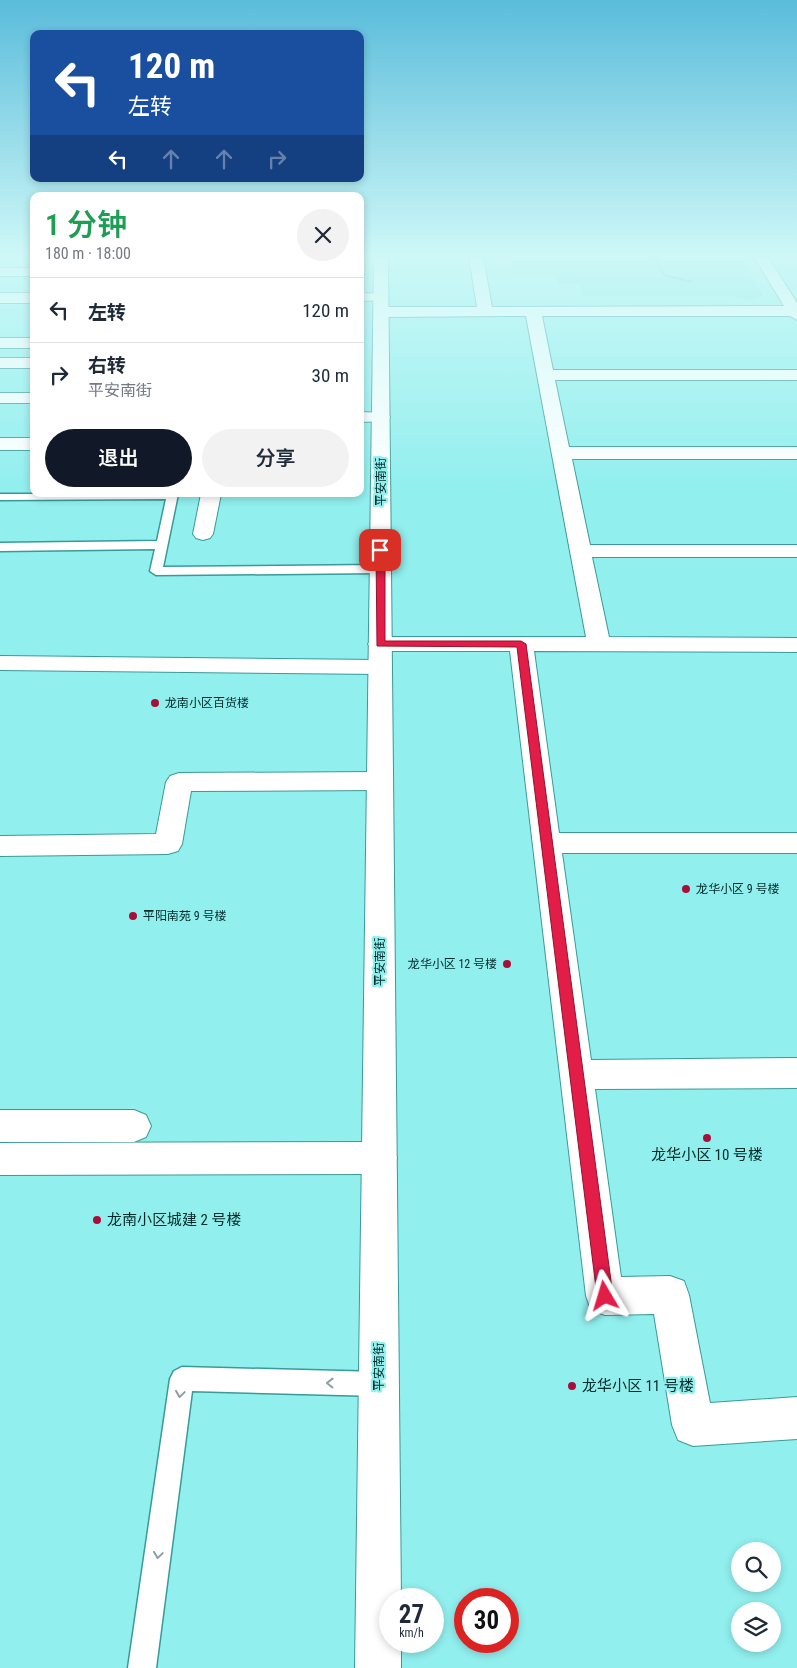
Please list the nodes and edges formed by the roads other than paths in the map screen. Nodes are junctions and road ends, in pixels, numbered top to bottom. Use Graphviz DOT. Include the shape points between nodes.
graph roads {
  1 [pos="378,335"];
  2 [pos="538,335"];
  3 [pos="0,343"];
  4 [pos="30,343"];
  5 [pos="0,363"];
  6 [pos="30,363"];
  7 [pos="546,375"];
  8 [pos="797,375"];
  9 [pos="0,398"];
  10 [pos="30,398"];
  11 [pos="370,417"];
  12 [pos="0,444"];
  13 [pos="30,444"];
  14 [pos="561,452"];
  15 [pos="797,453"];
  16 [pos="0,497"];
  17 [pos="30,497"];
  18 [pos="174,497"];
  19 [pos="211,497"];
  20 [pos="203,534"];
  21 [pos="162,545"];
  22 [pos="0,547"];
  23 [pos="581,551"];
  24 [pos="797,551"];
  25 [pos="380,569"];
  26 [pos="521,644"];
  27 [pos="600,644"];
  28 [pos="797,645"];
  29 [pos="380,655"];
  30 [pos="0,663"];
  31 [pos="380,781"];
  32 [pos="547,843"];
  33 [pos="797,843"];
  34 [pos="0,846"];
  35 [pos="797,1073"];
  36 [pos="577,1075"];
  37 [pos="0,1126"];
  38 [pos="134,1126"];
  39 [pos="379,1158"];
  40 [pos="0,1159"];
  41 [pos="379,1384"];
  42 [pos="797,1418"];
  43 [pos="142,1668"];
  44 [pos="378,1668"];
  1 -- 11 [label="street, 平安南街"];
  2 -- 7 [label="street"];
  3 -- 4 [label="street"];
  5 -- 6 [label="street"];
  7 -- 8 [label="street"];
  7 -- 14 [label="street"];
  9 -- 10 [label="street"];
  11 -- 25 [label="street, 平安南街"];
  12 -- 13 [label="street"];
  14 -- 15 [label="street"];
  14 -- 23 [label="street"];
  16 -- 17 [label="lane"];
  18 -- 21 [label="lane"];
  19 -- 20 [label="street"];
  21 -- 22 [label="lane"];
  21 -- 25 [label="lane" via="156,571"];
  23 -- 24 [label="street"];
  23 -- 27 [label="street"];
  25 -- 29 [label="street, 平安南街"];
  26 -- 27 [label="street"];
  26 -- 29 [label="street"];
  26 -- 32 [label="street"];
  27 -- 28 [label="street"];
  29 -- 30 [label="street"];
  29 -- 31 [label="street, 平安南街"];
  31 -- 34 [label="street" via="179,782 168,844"];
  31 -- 39 [label="street, 平安南街"];
  32 -- 33 [label="street"];
  32 -- 36 [label="street"];
  35 -- 36 [label="street"];
  36 -- 42 [label="street" via="605,1296 670,1295 692,1425"];
  37 -- 38 [label="street"];
  39 -- 40 [label="street"];
  39 -- 41 [label="street, 平安南街"];
  41 -- 43 [label="lane, one-way" via="182,1380"];
  41 -- 44 [label="street, 平安南街"];
}
